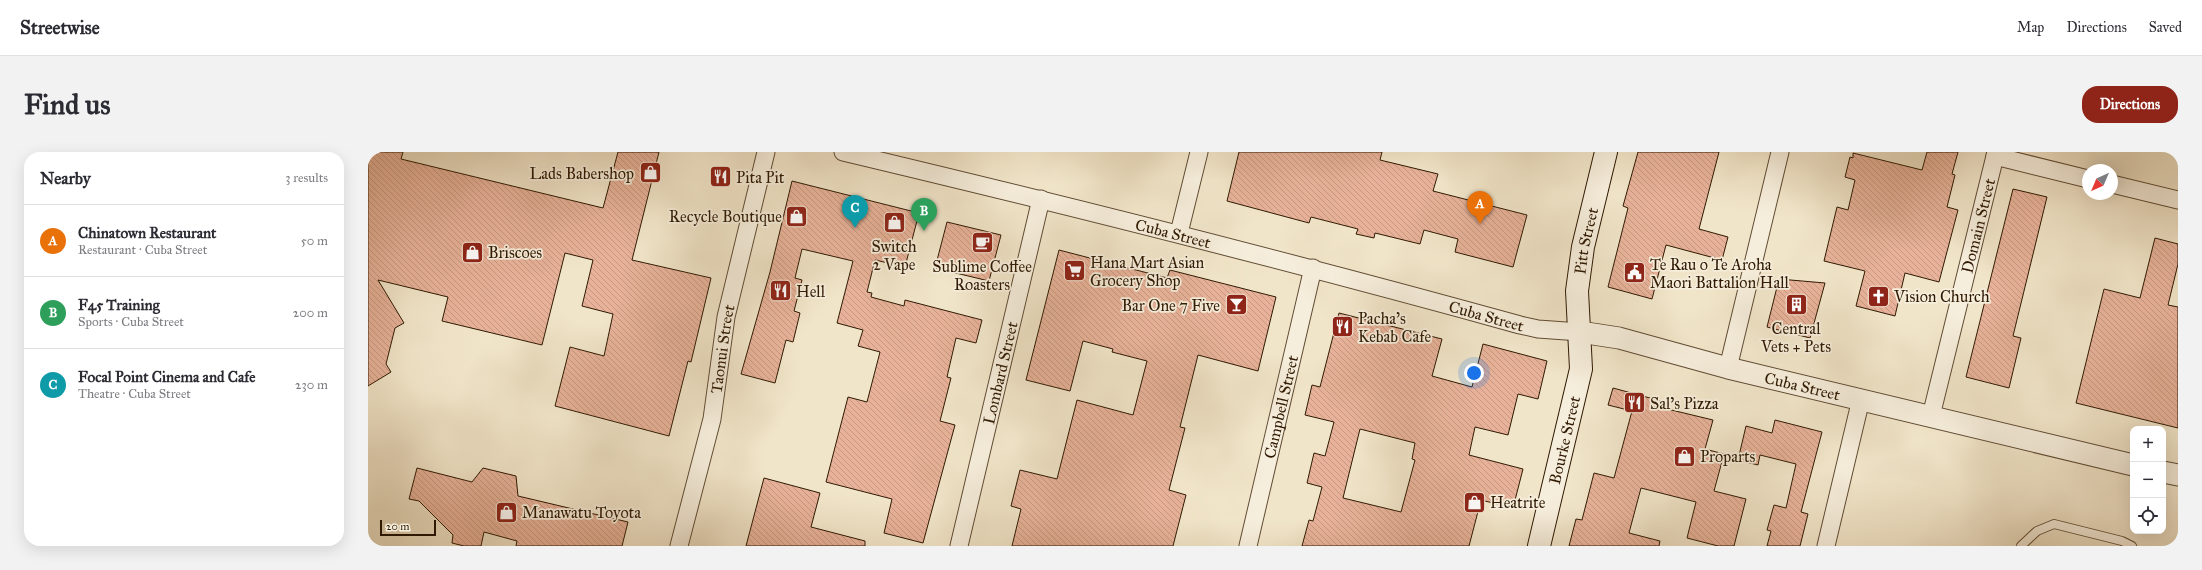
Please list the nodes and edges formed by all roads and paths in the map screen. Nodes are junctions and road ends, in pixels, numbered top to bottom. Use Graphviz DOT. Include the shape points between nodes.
graph roads {
  1 [pos="766,152"];
  2 [pos="843,152"];
  3 [pos="1199,152"];
  4 [pos="1606,152"];
  5 [pos="1780,152"];
  6 [pos="1996,154"];
  7 [pos="2082,177"];
  8 [pos="2118,185"];
  9 [pos="1041,199"];
  10 [pos="2178,200"];
  11 [pos="1179,233"];
  12 [pos="1313,268"];
  13 [pos="1580,332"];
  14 [pos="1728,368"];
  15 [pos="1861,399"];
  16 [pos="1931,416"];
  17 [pos="2130,464"];
  18 [pos="2166,473"];
  19 [pos="2178,475"];
  20 [pos="678,546"];
  21 [pos="959,546"];
  22 [pos="1248,546"];
  23 [pos="1539,546"];
  24 [pos="1826,546"];
  25 [pos="2021,546"];
  26 [pos="2132,546"];
  1 -- 20 [label="street, Taonui Street" via="726,317 712,419"];
  2 -- 9 [label="street, Cuba Street"];
  3 -- 11 [label="street"];
  4 -- 13 [label="main road, Pitt Street" via="1580,267 1577,291"];
  5 -- 14 [label="street"];
  6 -- 7 [label="street"];
  6 -- 16 [label="street, Domain Street"];
  8 -- 10 [label="street"];
  9 -- 11 [label="street, Cuba Street"];
  9 -- 21 [label="street, Lombard Street"];
  11 -- 12 [label="street, Cuba Street"];
  12 -- 13 [label="street, Cuba Street" via="1520,325"];
  12 -- 22 [label="street, Campbell Street"];
  13 -- 14 [label="street, Cuba Street" via="1619,338"];
  13 -- 23 [label="main road, Bourke Street" via="1581,369"];
  14 -- 15 [label="street, Cuba Street"];
  15 -- 16 [label="street, Cuba Street"];
  15 -- 24 [label="street"];
  16 -- 17 [label="street, Cuba Street"];
  18 -- 19 [label="street"];
  25 -- 26 [label="lane" via="2037,531 2054,524 2122,541"];
}
